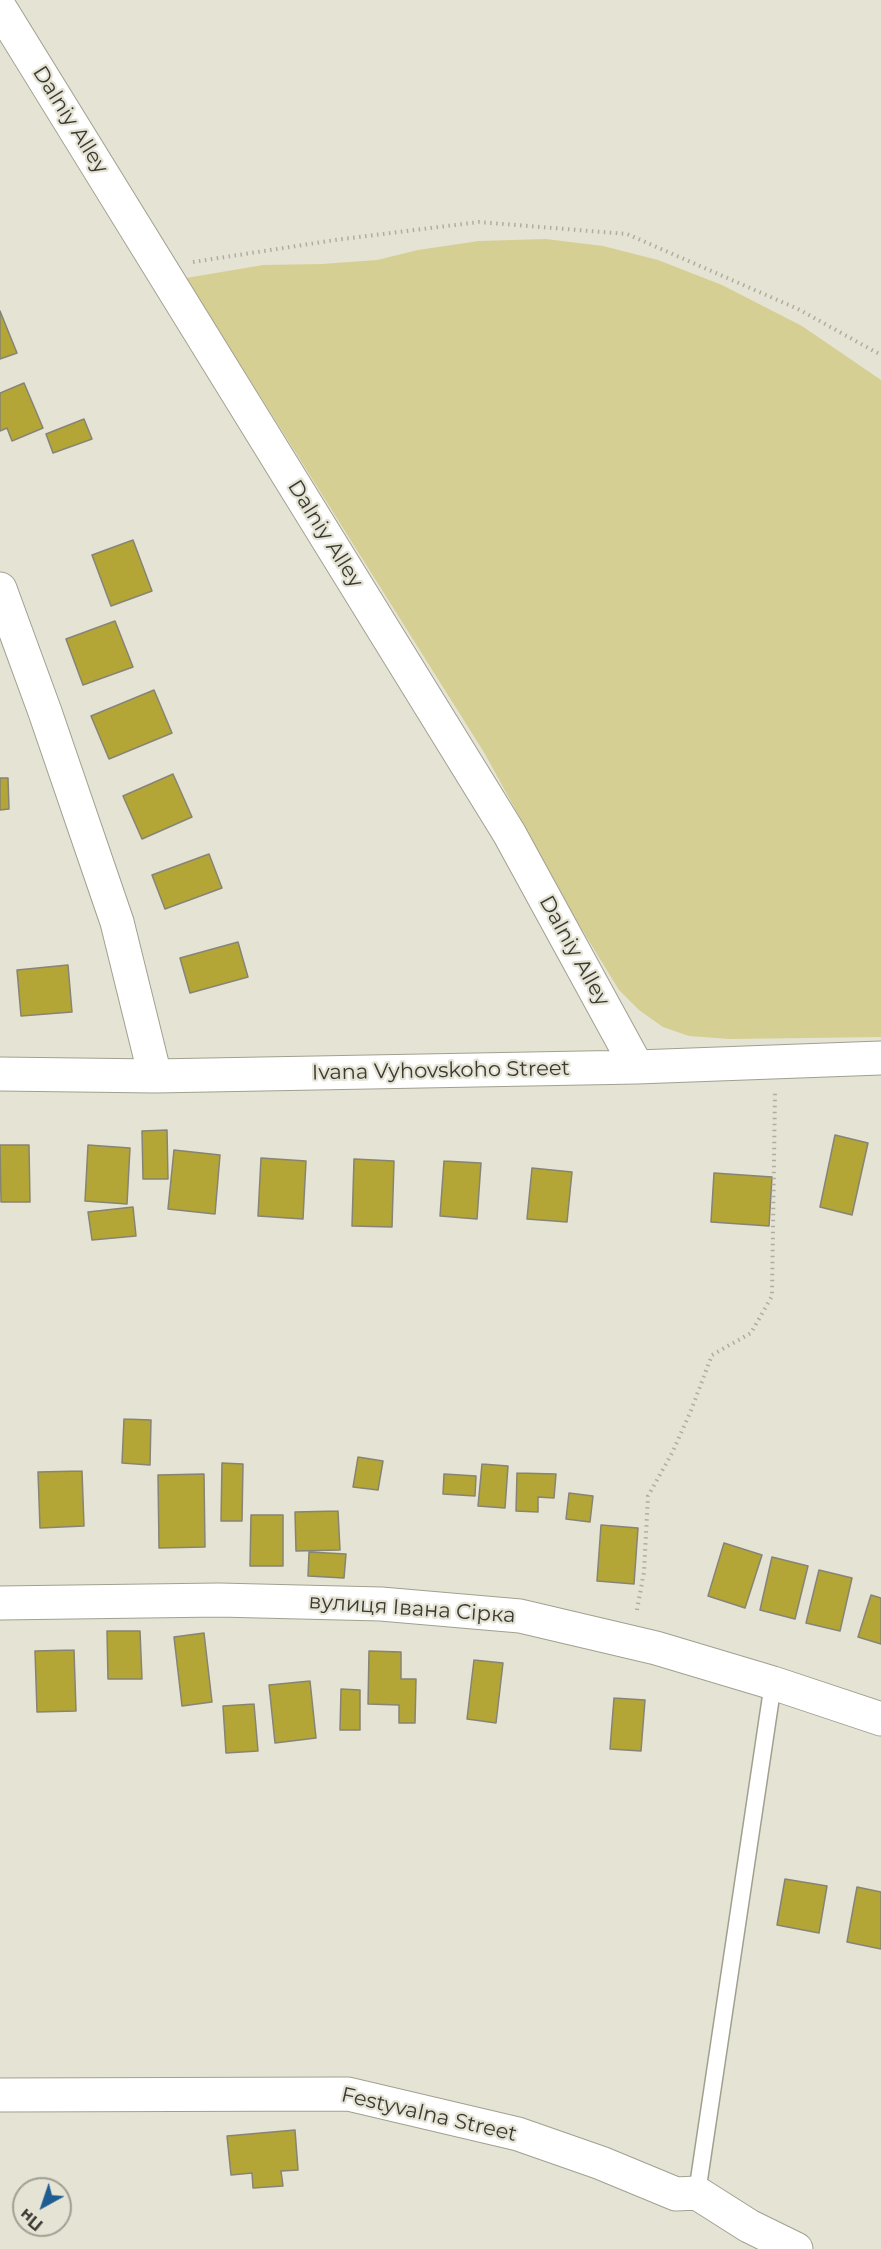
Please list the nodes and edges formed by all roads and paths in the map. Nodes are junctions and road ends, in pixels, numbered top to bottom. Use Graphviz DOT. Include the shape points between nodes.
graph roads {
  1 [pos="0,8"];
  2 [pos="160,267"];
  3 [pos="881,355"];
  4 [pos="0,589"];
  5 [pos="881,1058"];
  6 [pos="775,1062"];
  7 [pos="637,1067"];
  8 [pos="0,1074"];
  9 [pos="155,1076"];
  10 [pos="0,1603"];
  11 [pos="632,1641"];
  12 [pos="773,1683"];
  13 [pos="881,1719"];
  14 [pos="0,2095"];
  15 [pos="697,2193"];
  16 [pos="796,2249"];
  1 -- 2 [label="street, Dalniy Alley"];
  2 -- 3 [label="path" via="479,222 627,234 798,309"];
  2 -- 7 [label="street, Dalniy Alley" via="509,833"];
  4 -- 9 [label="street" via="117,922"];
  5 -- 6 [label="street, Ivana Vyhovskoho Street"];
  6 -- 7 [label="street, Ivana Vyhovskoho Street"];
  6 -- 11 [label="path" via="771,1296 751,1333 712,1355 672,1453 648,1496 644,1572"];
  7 -- 9 [label="street, Ivana Vyhovskoho Street"];
  8 -- 9 [label="street, Ivana Vyhovskoho Street"];
  10 -- 11 [label="street, вулиця Івана Сірка" via="219,1600 422,1606 520,1616"];
  11 -- 12 [label="street, вулиця Івана Сірка"];
  12 -- 13 [label="street, вулиця Івана Сірка"];
  12 -- 15 [label="lane"];
  14 -- 15 [label="street, Festyvalna Street" via="348,2094 518,2134 676,2194"];
  15 -- 16 [label="street, Festyvalna Street" via="749,2226"];
}
